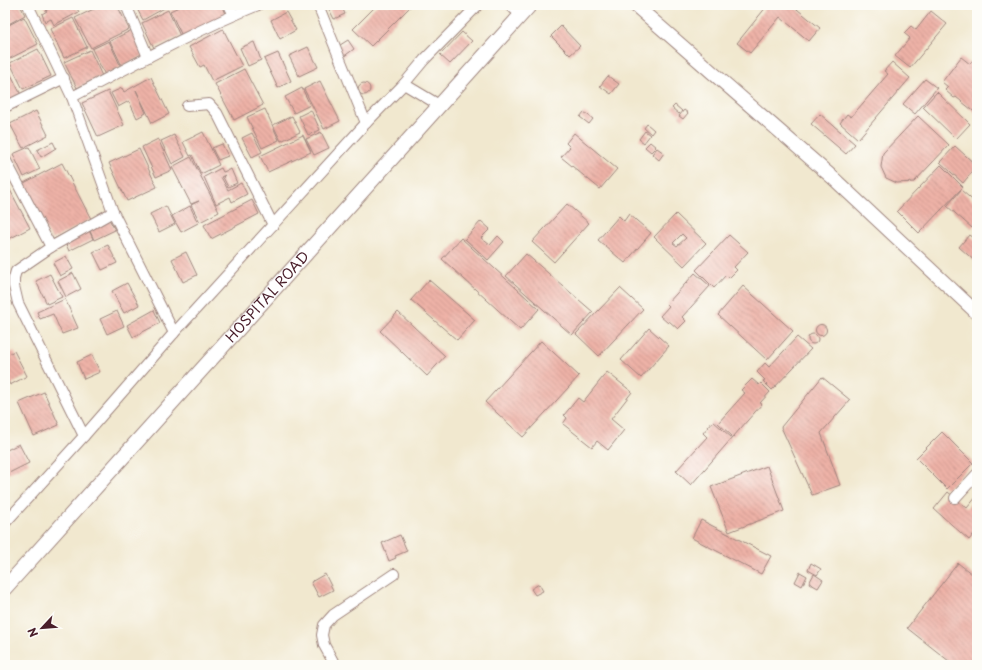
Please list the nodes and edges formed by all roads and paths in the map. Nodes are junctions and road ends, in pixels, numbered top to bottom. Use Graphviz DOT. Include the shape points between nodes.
graph roads {
  1 [pos="28,5"];
  2 [pos="126,5"];
  3 [pos="229,5"];
  4 [pos="258,5"];
  5 [pos="318,5"];
  6 [pos="478,5"];
  7 [pos="510,5"];
  8 [pos="635,5"];
  9 [pos="526,10"];
  10 [pos="234,15"];
  11 [pos="148,57"];
  12 [pos="64,78"];
  13 [pos="404,84"];
  14 [pos="72,97"];
  15 [pos="439,105"];
  16 [pos="187,106"];
  17 [pos="5,107"];
  18 [pos="366,123"];
  19 [pos="5,159"];
  20 [pos="113,212"];
  21 [pos="274,225"];
  22 [pos="51,247"];
  23 [pos="977,313"];
  24 [pos="174,333"];
  25 [pos="84,436"];
  26 [pos="977,474"];
  27 [pos="955,498"];
  28 [pos="5,522"];
  29 [pos="394,574"];
  30 [pos="5,588"];
  31 [pos="335,665"];
  1 -- 12 [label="street"];
  2 -- 11 [label="street"];
  3 -- 10 [label="street"];
  4 -- 10 [label="street"];
  5 -- 18 [label="street"];
  6 -- 13 [label="street"];
  7 -- 9 [label="street"];
  8 -- 23 [label="street" via="832,177"];
  9 -- 15 [label="main road, HOSPITAL ROAD"];
  10 -- 11 [label="street"];
  11 -- 14 [label="street"];
  12 -- 14 [label="street"];
  12 -- 17 [label="street"];
  13 -- 15 [label="street"];
  13 -- 18 [label="street"];
  14 -- 20 [label="street"];
  15 -- 30 [label="main road, HOSPITAL ROAD"];
  16 -- 21 [label="street" via="209,104 217,113"];
  18 -- 21 [label="street"];
  19 -- 22 [label="street"];
  20 -- 22 [label="street"];
  20 -- 24 [label="street"];
  21 -- 24 [label="street"];
  22 -- 25 [label="street" via="16,271 14,286 18,303"];
  24 -- 25 [label="street"];
  25 -- 28 [label="street"];
  26 -- 27 [label="street"];
  29 -- 31 [label="street" via="333,615 324,625 324,645"];
}
